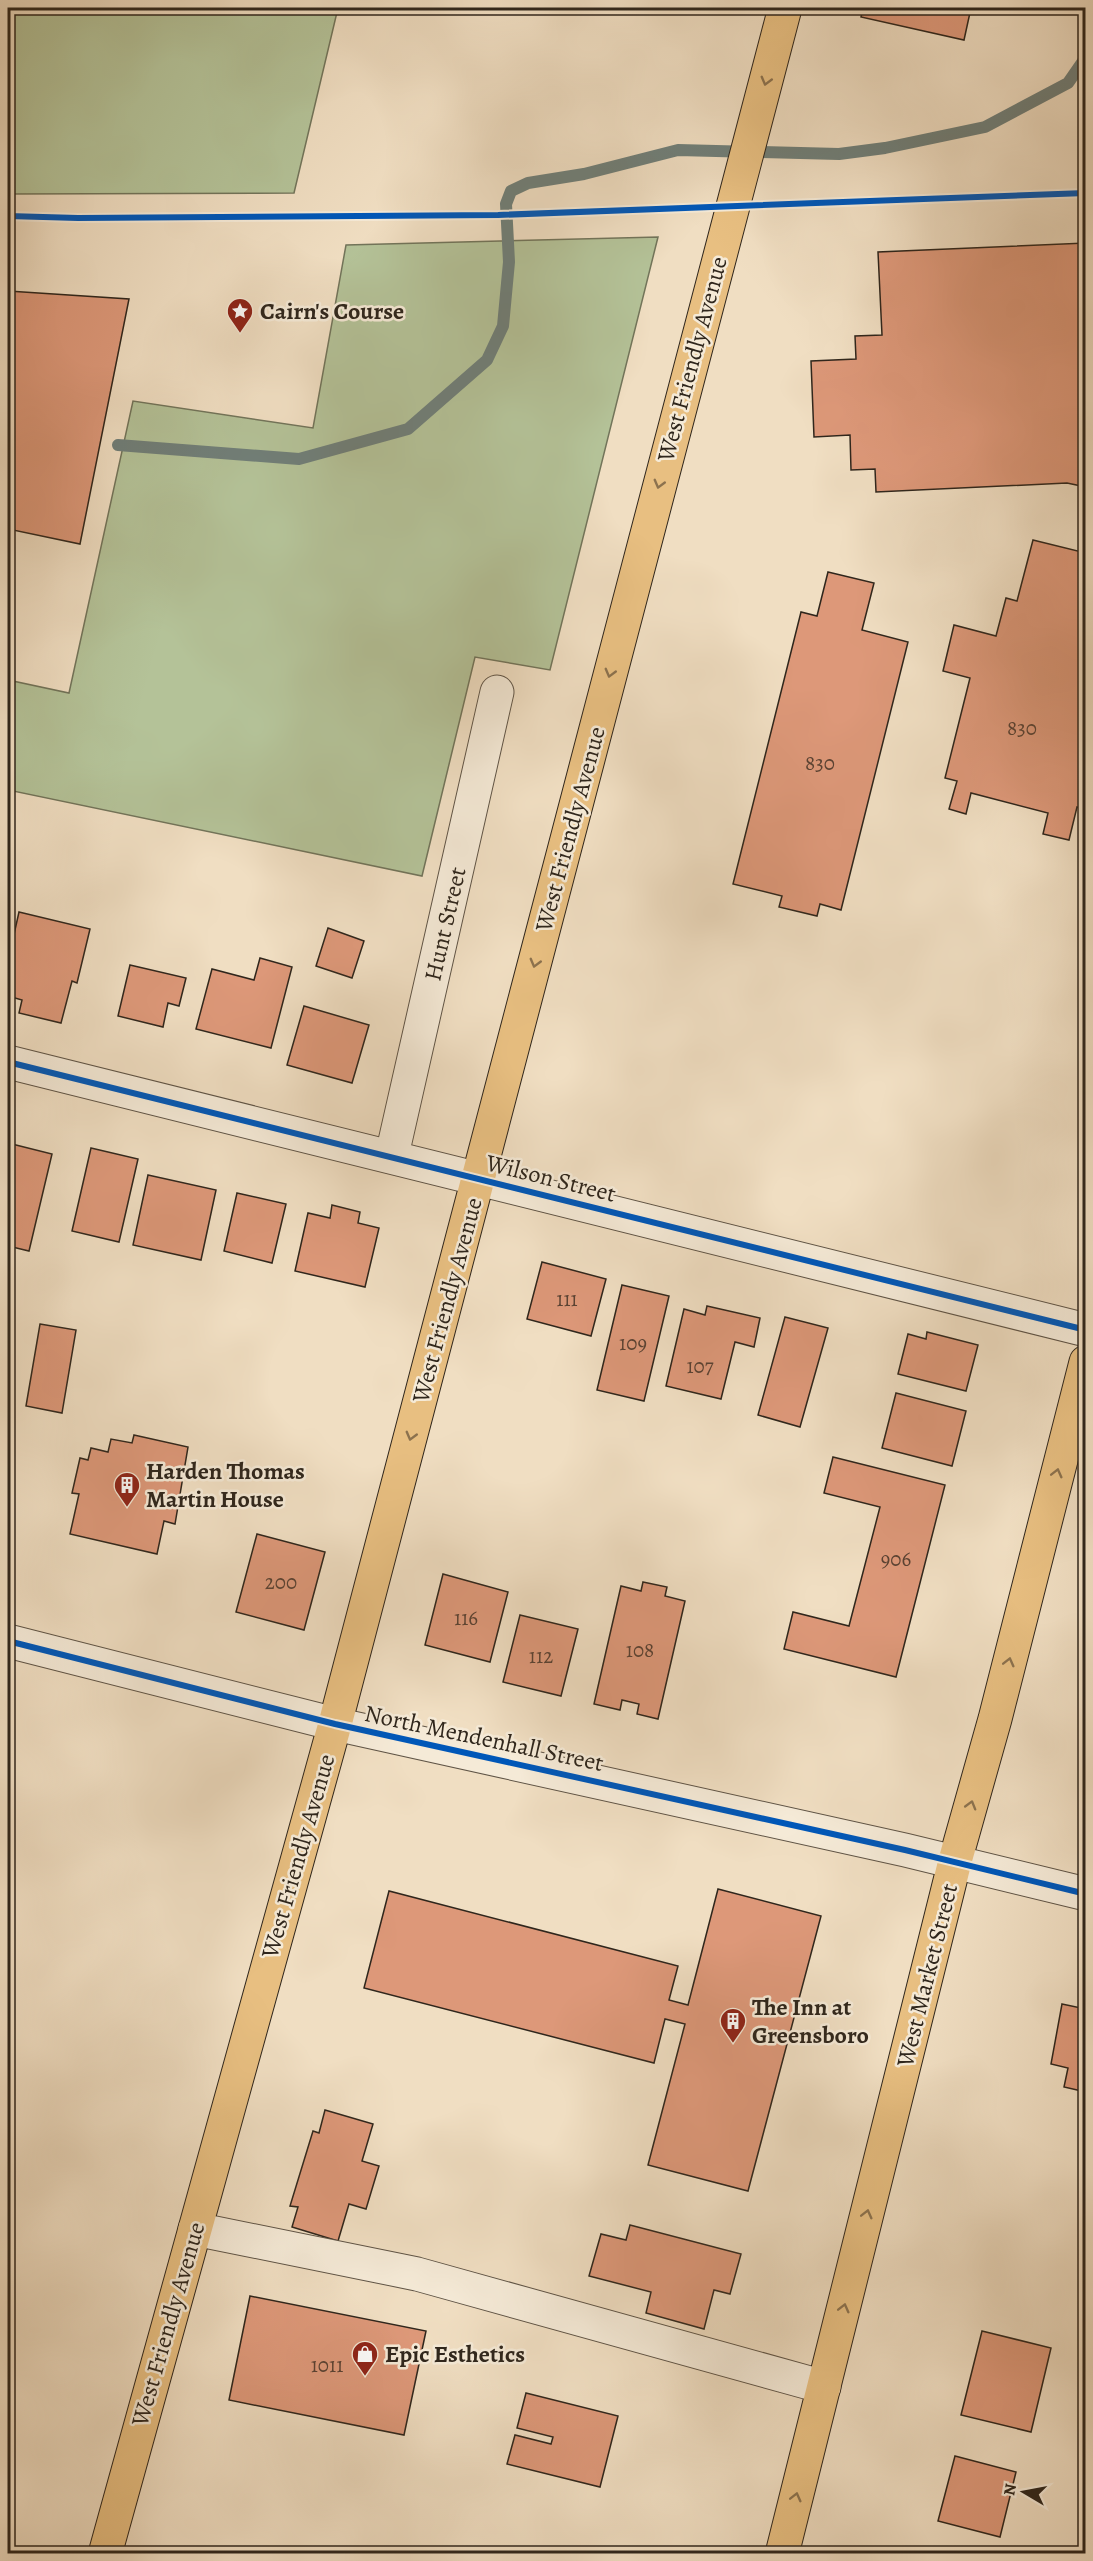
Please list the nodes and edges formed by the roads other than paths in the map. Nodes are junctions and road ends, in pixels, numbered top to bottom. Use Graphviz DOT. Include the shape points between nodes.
graph roads {
  1 [pos="782,16"];
  2 [pos="496,693"];
  3 [pos="8,1062"];
  4 [pos="393,1155"];
  5 [pos="479,1178"];
  6 [pos="1086,1330"];
  7 [pos="1086,1362"];
  8 [pos="8,1641"];
  9 [pos="334,1724"];
  10 [pos="955,1861"];
  11 [pos="1086,1894"];
  12 [pos="195,2229"];
  13 [pos="824,2387"];
  14 [pos="105,2553"];
  15 [pos="782,2553"];
  1 -- 5 [label="main road, West Friendly Avenue, one-way"];
  2 -- 4 [label="street, Hunt Street"];
  3 -- 4 [label="street, Wilson Street"];
  4 -- 5 [label="street, Wilson Street"];
  5 -- 6 [label="street, Wilson Street"];
  5 -- 9 [label="main road, West Friendly Avenue, one-way"];
  10 -- 7 [label="main road, West Market Street, one-way"];
  8 -- 9 [label="street, North Mendenhall Street"];
  9 -- 10 [label="street, North Mendenhall Street"];
  9 -- 12 [label="main road, West Friendly Avenue"];
  10 -- 11 [label="street, North Mendenhall Street"];
  13 -- 10 [label="main road, West Market Street, one-way"];
  12 -- 13 [label="street" via="417,2274"];
  12 -- 14 [label="main road, West Friendly Avenue"];
  15 -- 13 [label="main road, West Market Street, one-way"];
}
